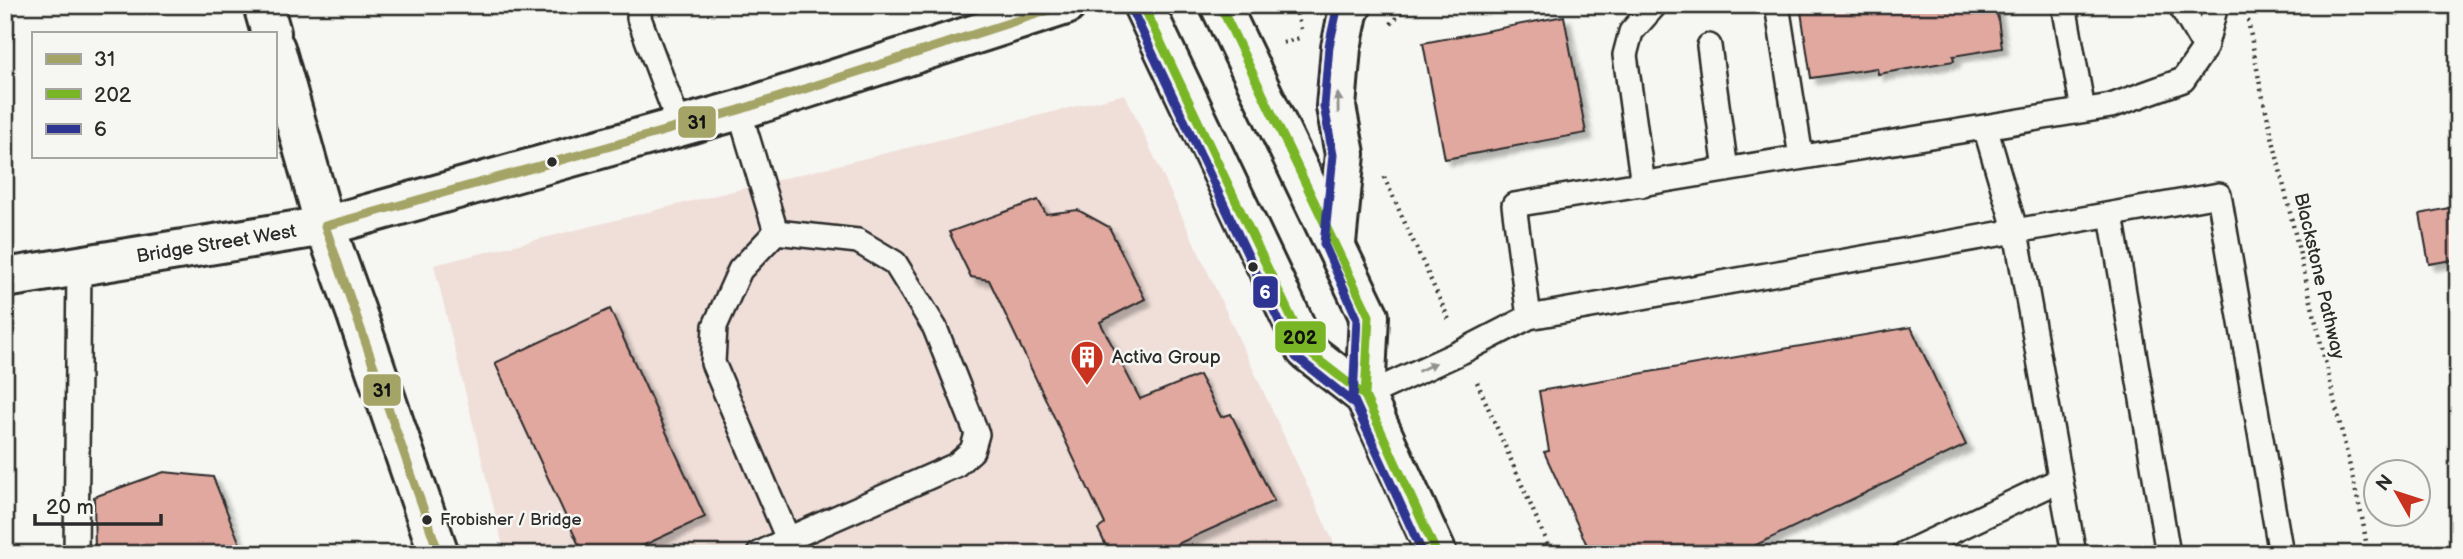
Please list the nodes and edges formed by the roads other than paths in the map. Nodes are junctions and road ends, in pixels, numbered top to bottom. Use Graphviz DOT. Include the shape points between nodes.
graph roads {
  1 [pos="263,5"];
  2 [pos="640,5"];
  3 [pos="1066,5"];
  4 [pos="1143,5"];
  5 [pos="1220,5"];
  6 [pos="1352,5"];
  7 [pos="1655,5"];
  8 [pos="1777,5"];
  9 [pos="2063,5"];
  10 [pos="2180,5"];
  11 [pos="2216,5"];
  12 [pos="271,32"];
  13 [pos="1709,46"];
  14 [pos="2204,48"];
  15 [pos="276,52"];
  16 [pos="740,110"];
  17 [pos="2083,110"];
  18 [pos="680,127"];
  19 [pos="1984,127"];
  20 [pos="1801,157"];
  21 [pos="1726,170"];
  22 [pos="1643,185"];
  23 [pos="2111,215"];
  24 [pos="324,226"];
  25 [pos="776,232"];
  26 [pos="2016,232"];
  27 [pos="1336,243"];
  28 [pos="79,266"];
  29 [pos="5,278"];
  30 [pos="1529,317"];
  31 [pos="1366,396"];
  32 [pos="2060,480"];
  33 [pos="788,539"];
  34 [pos="76,554"];
  35 [pos="439,554"];
  36 [pos="759,554"];
  37 [pos="1437,554"];
  38 [pos="1904,554"];
  39 [pos="2074,554"];
  40 [pos="2168,554"];
  41 [pos="2281,554"];
  1 -- 12 [label="street"];
  2 -- 18 [label="lane" via="639,18"];
  3 -- 16 [label="street, Bridge Street West"];
  4 -- 31 [label="street" via="1307,351"];
  5 -- 27 [label="street"];
  27 -- 6 [label="street, one-way" via="1345,154 1336,107 1341,48"];
  7 -- 22 [label="lane" via="1631,32 1625,55"];
  8 -- 20 [label="lane"];
  9 -- 17 [label="lane"];
  10 -- 14 [label="lane"];
  11 -- 14 [label="lane"];
  13 -- 21 [label="lane"];
  14 -- 17 [label="lane" via="2183,80 2111,106"];
  15 -- 24 [label="street"];
  16 -- 18 [label="street, Bridge Street West"];
  16 -- 25 [label="lane"];
  17 -- 19 [label="lane"];
  18 -- 24 [label="street, Bridge Street West"];
  19 -- 20 [label="lane"];
  19 -- 26 [label="lane"];
  20 -- 21 [label="lane"];
  21 -- 22 [label="lane"];
  22 -- 30 [label="lane" via="1514,205"];
  23 -- 26 [label="lane"];
  23 -- 40 [label="lane"];
  23 -- 41 [label="lane" via="2219,195"];
  24 -- 28 [label="street, Bridge Street West"];
  24 -- 35 [label="street"];
  25 -- 33 [label="lane" via="740,270 715,326 713,363"];
  25 -- 33 [label="lane" via="858,241 895,263 935,328 977,434 971,452 956,465"];
  26 -- 30 [label="lane"];
  26 -- 32 [label="lane"];
  27 -- 31 [label="street" via="1369,316"];
  28 -- 29 [label="street, Bridge Street West"];
  28 -- 34 [label="lane"];
  31 -- 30 [label="lane, one-way"];
  31 -- 37 [label="street"];
  32 -- 38 [label="lane"];
  32 -- 39 [label="lane"];
  33 -- 36 [label="lane"];
}
